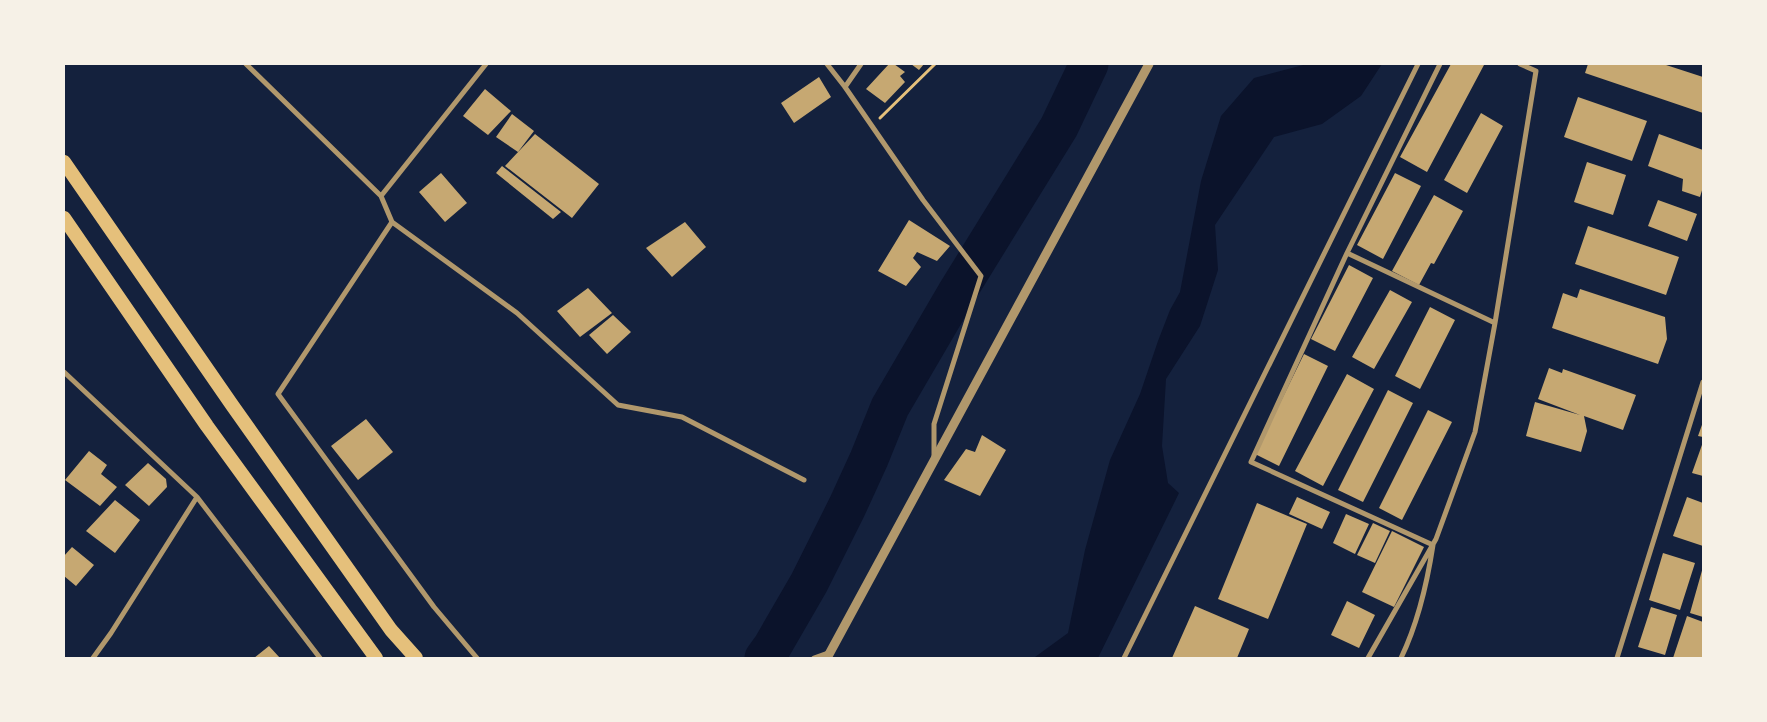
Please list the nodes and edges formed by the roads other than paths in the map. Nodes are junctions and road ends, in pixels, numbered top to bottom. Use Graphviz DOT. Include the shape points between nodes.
graph roads {
  1 [pos="246,64"];
  2 [pos="486,64"];
  3 [pos="827,64"];
  4 [pos="862,64"];
  5 [pos="1149,64"];
  6 [pos="1418,64"];
  7 [pos="1440,64"];
  8 [pos="1520,64"];
  9 [pos="1538,64"];
  10 [pos="1536,70"];
  11 [pos="845,86"];
  12 [pos="64,162"];
  13 [pos="381,196"];
  14 [pos="64,218"];
  15 [pos="392,222"];
  16 [pos="1347,253"];
  17 [pos="1495,323"];
  18 [pos="64,372"];
  19 [pos="1703,385"];
  20 [pos="934,461"];
  21 [pos="804,480"];
  22 [pos="197,497"];
  23 [pos="1433,545"];
  24 [pos="828,655"];
  25 [pos="93,658"];
  26 [pos="320,658"];
  27 [pos="376,658"];
  28 [pos="416,658"];
  29 [pos="477,658"];
  30 [pos="814,658"];
  31 [pos="1124,658"];
  32 [pos="1368,658"];
  33 [pos="1400,658"];
  34 [pos="1617,658"];
  1 -- 13 [label="street"];
  2 -- 13 [label="street"];
  3 -- 11 [label="street"];
  4 -- 11 [label="street"];
  5 -- 20 [label="street"];
  6 -- 31 [label="street"];
  7 -- 16 [label="street"];
  8 -- 10 [label="street"];
  9 -- 10 [label="street"];
  10 -- 17 [label="street"];
  11 -- 20 [label="street" via="922,200 981,276 934,424"];
  12 -- 28 [label="highway" via="390,630"];
  13 -- 15 [label="street"];
  14 -- 27 [label="highway" via="207,426"];
  15 -- 21 [label="street" via="517,313 618,406 682,417"];
  15 -- 29 [label="street" via="278,394 434,607"];
  16 -- 17 [label="street"];
  16 -- 23 [label="street" via="1251,462"];
  17 -- 23 [label="street" via="1475,432"];
  18 -- 22 [label="street"];
  19 -- 34 [label="street"];
  20 -- 24 [label="street"];
  22 -- 25 [label="street"];
  22 -- 26 [label="street"];
  23 -- 32 [label="street"];
  23 -- 33 [label="street" via="1428,578 1409,640"];
  24 -- 30 [label="street"];
}
